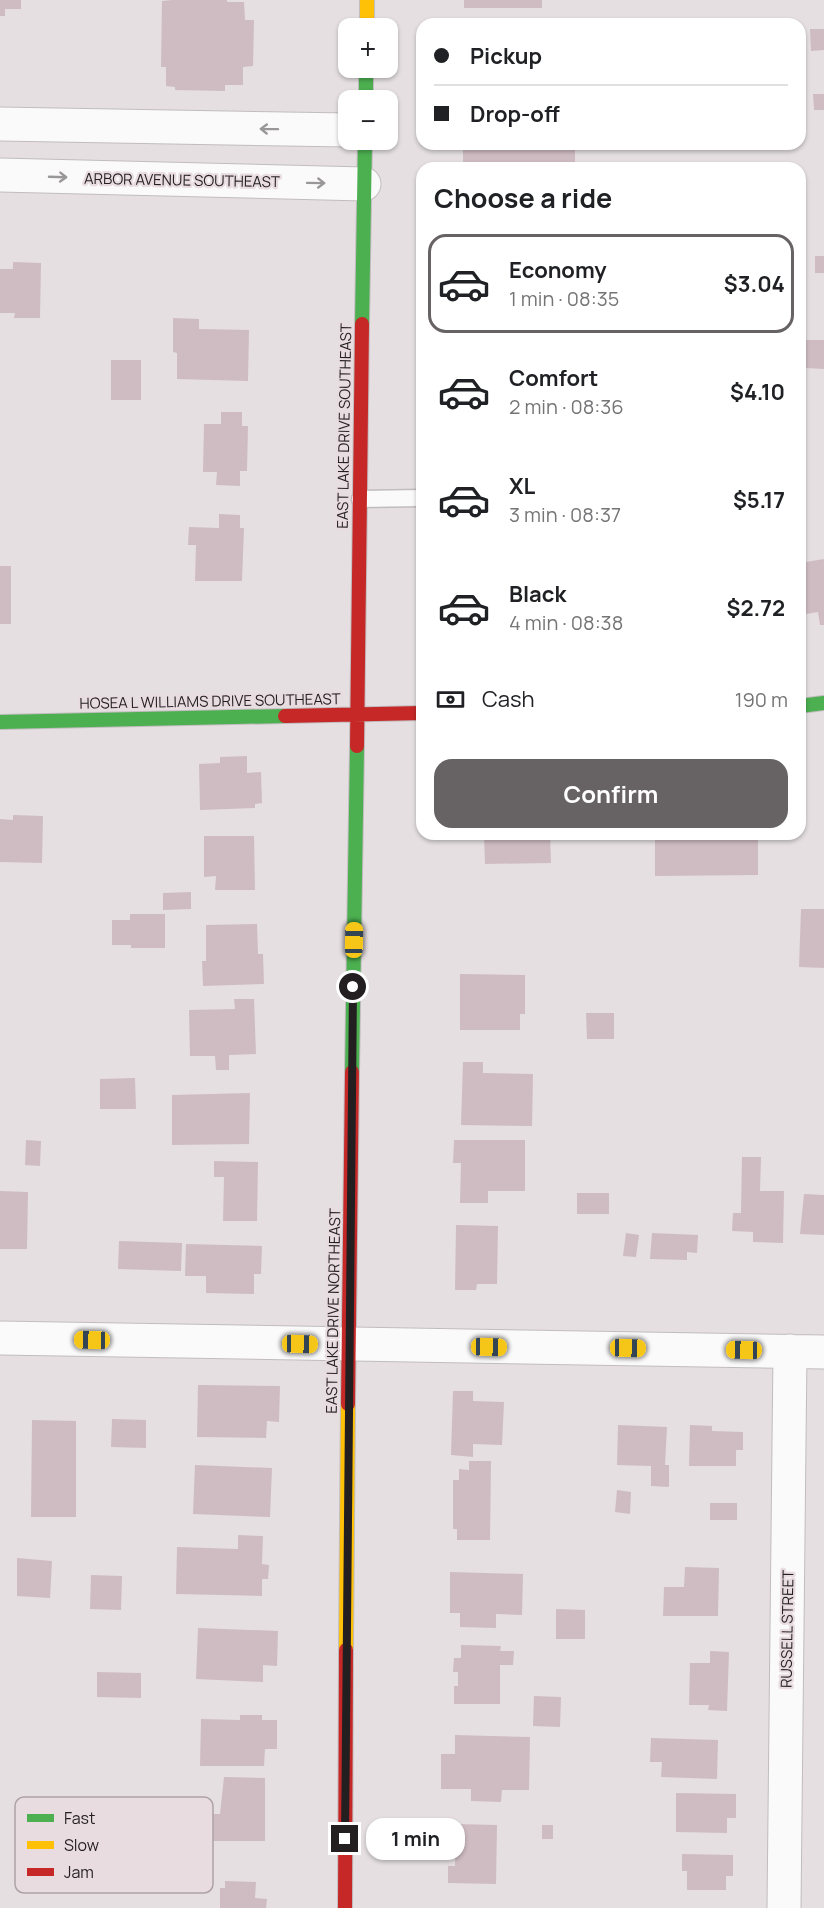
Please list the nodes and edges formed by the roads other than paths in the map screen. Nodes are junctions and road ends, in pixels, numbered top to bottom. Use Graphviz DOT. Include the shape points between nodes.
graph roads {
  1 [pos="367,0"];
  2 [pos="367,18"];
  3 [pos="0,124"];
  4 [pos="338,130"];
  5 [pos="365,150"];
  6 [pos="0,176"];
  7 [pos="364,184"];
  8 [pos="416,498"];
  9 [pos="360,499"];
  10 [pos="824,703"];
  11 [pos="806,705"];
  12 [pos="416,713"];
  13 [pos="356,714"];
  14 [pos="0,722"];
  15 [pos="0,1338"];
  16 [pos="350,1345"];
  17 [pos="790,1351"];
  18 [pos="824,1352"];
  19 [pos="345,1908"];
  20 [pos="784,1908"];
  1 -- 2 [label="street"];
  4 -- 3 [label="street, one-way"];
  5 -- 7 [label="street, EAST LAKE DRIVE SOUTHEAST"];
  6 -- 7 [label="street, ARBOR AVENUE SOUTHEAST, one-way"];
  7 -- 9 [label="street, EAST LAKE DRIVE SOUTHEAST"];
  8 -- 9 [label="lane"];
  9 -- 13 [label="street, EAST LAKE DRIVE SOUTHEAST"];
  10 -- 11 [label="street"];
  12 -- 13 [label="street, HOSEA L WILLIAMS DRIVE SOUTHEAST"];
  13 -- 14 [label="street, HOSEA L WILLIAMS DRIVE SOUTHEAST"];
  13 -- 16 [label="street, EAST LAKE DRIVE NORTHEAST"];
  15 -- 16 [label="street"];
  16 -- 17 [label="street"];
  16 -- 19 [label="street, EAST LAKE DRIVE NORTHEAST"];
  17 -- 18 [label="street"];
  17 -- 20 [label="street, RUSSELL STREET"];
}
